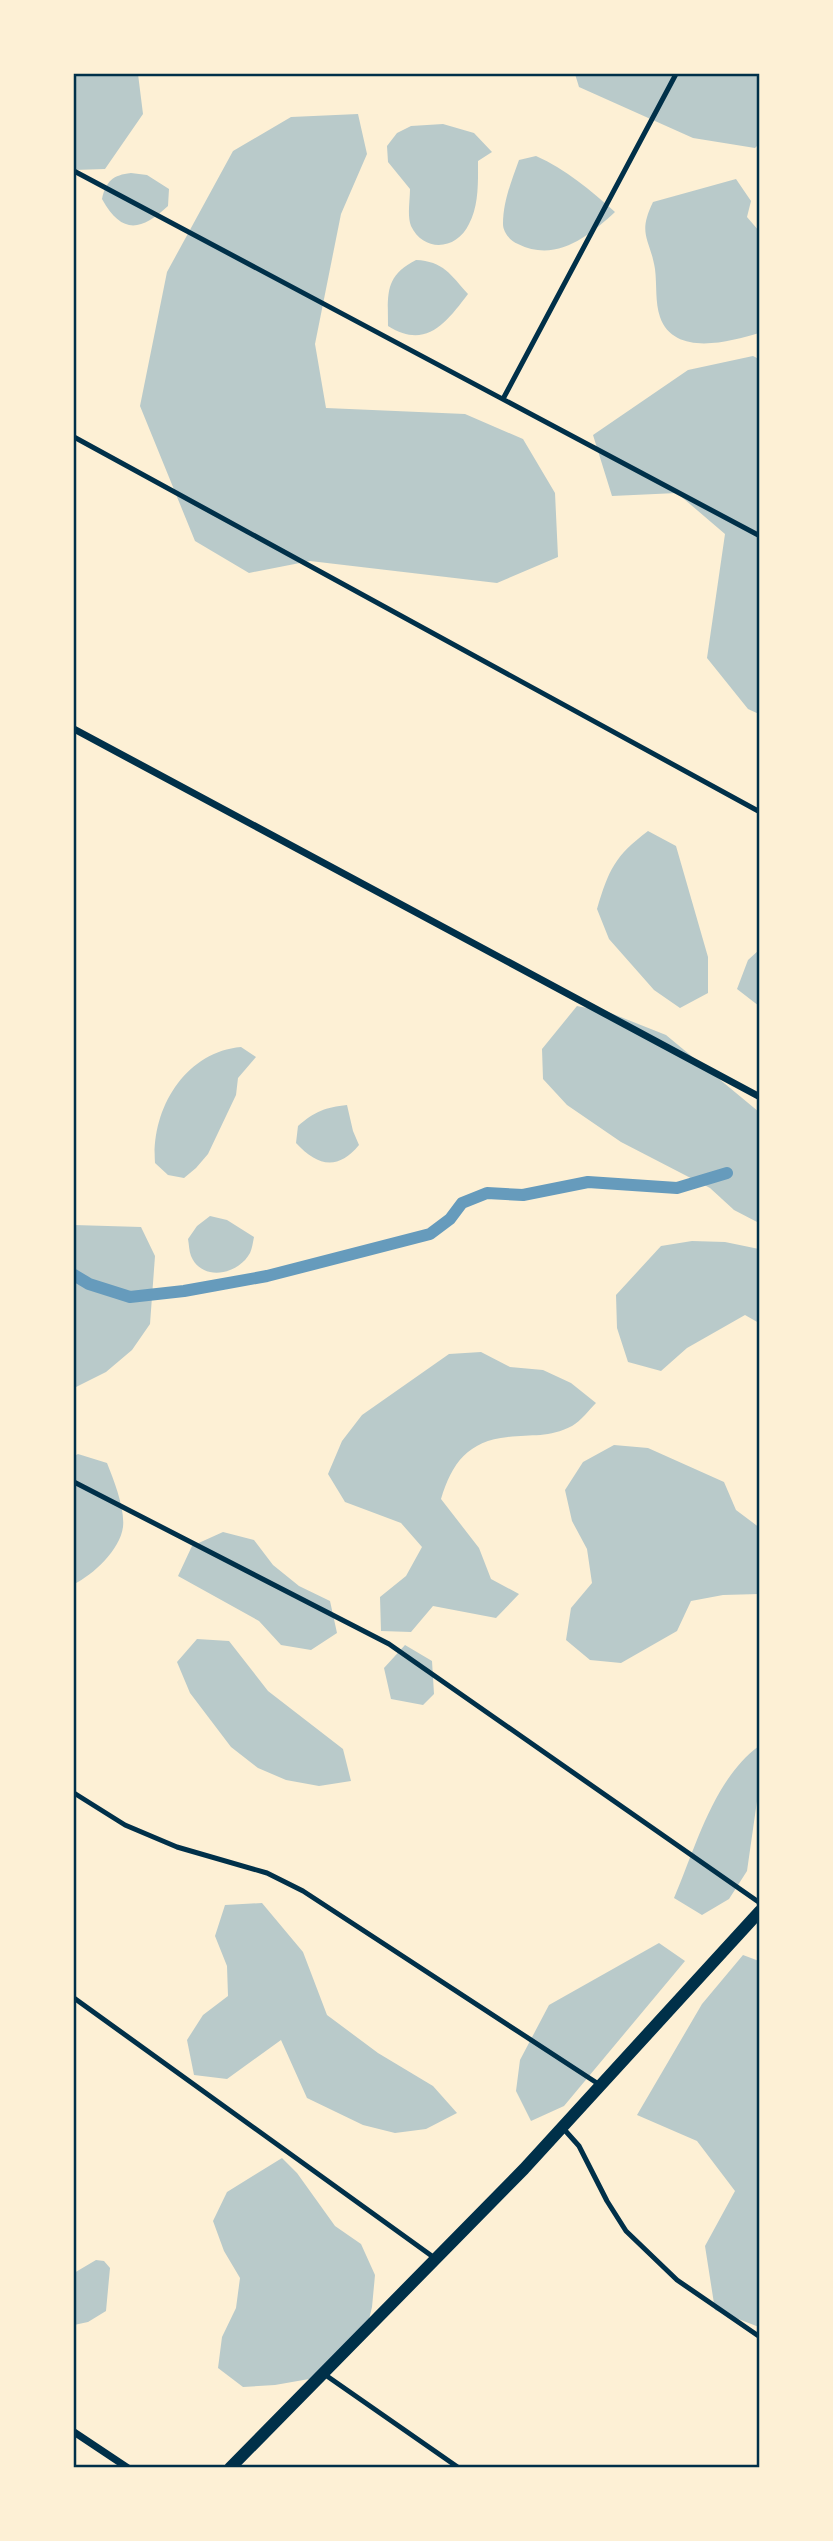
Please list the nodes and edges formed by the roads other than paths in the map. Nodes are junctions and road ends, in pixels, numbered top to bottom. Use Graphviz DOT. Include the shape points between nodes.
graph roads {
  1 [pos="676,74"];
  2 [pos="74,171"];
  3 [pos="503,399"];
  4 [pos="74,437"];
  5 [pos="760,536"];
  6 [pos="74,729"];
  7 [pos="760,812"];
  8 [pos="760,1097"];
  9 [pos="74,1482"];
  10 [pos="74,1793"];
  11 [pos="760,1903"];
  12 [pos="760,1911"];
  13 [pos="74,1998"];
  14 [pos="600,2085"];
  15 [pos="562,2127"];
  16 [pos="436,2259"];
  17 [pos="760,2337"];
  18 [pos="324,2374"];
  19 [pos="74,2432"];
  20 [pos="128,2468"];
  21 [pos="230,2468"];
  22 [pos="458,2468"];
  1 -- 3 [label="lane"];
  2 -- 3 [label="lane"];
  3 -- 5 [label="lane"];
  4 -- 7 [label="lane"];
  6 -- 8 [label="street"];
  9 -- 11 [label="lane" via="389,1644"];
  10 -- 14 [label="lane" via="125,1825 303,1891"];
  12 -- 14 [label="street"];
  13 -- 16 [label="lane"];
  14 -- 15 [label="street"];
  15 -- 16 [label="street"];
  15 -- 17 [label="lane" via="579,2146 626,2231 677,2280"];
  16 -- 18 [label="street"];
  18 -- 21 [label="street"];
  18 -- 22 [label="lane"];
  19 -- 20 [label="street"];
}
